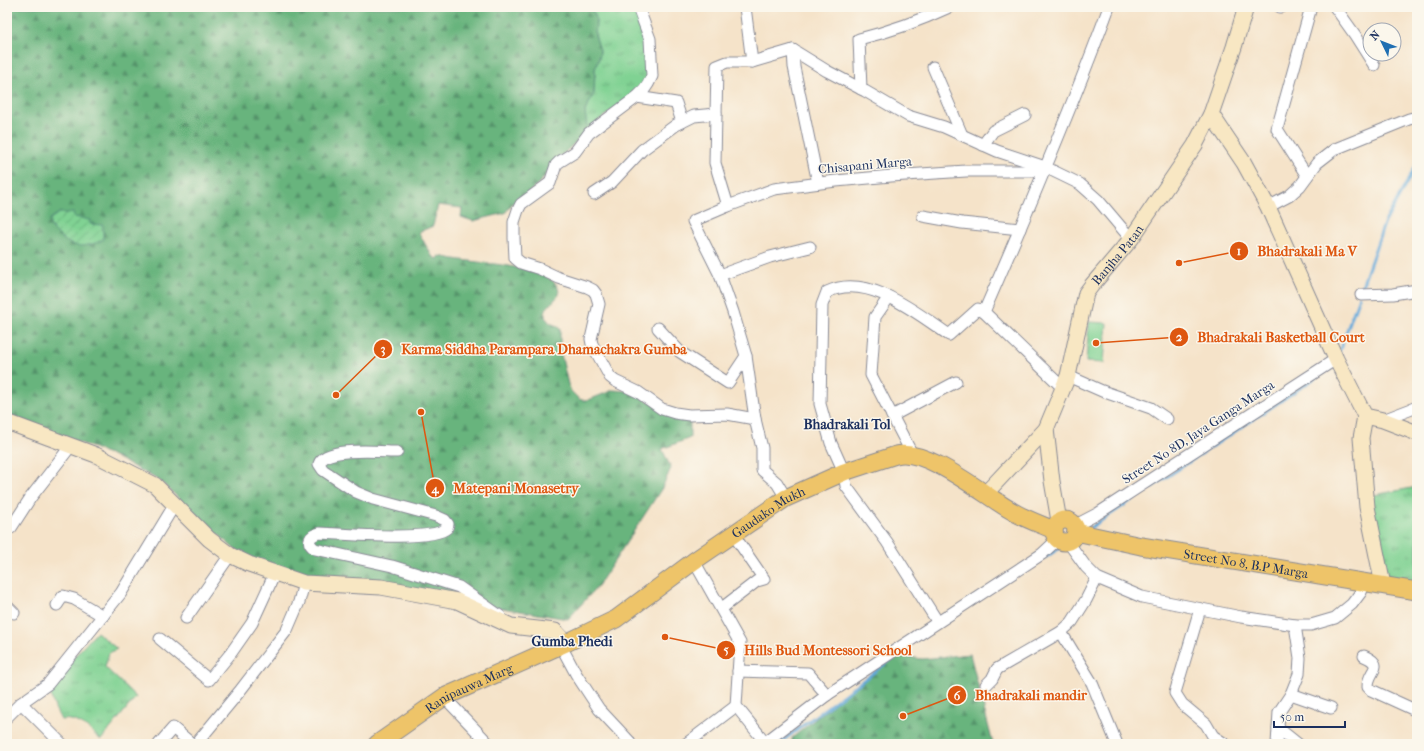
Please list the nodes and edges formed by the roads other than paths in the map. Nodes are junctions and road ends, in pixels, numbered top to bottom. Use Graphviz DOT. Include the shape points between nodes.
graph roads {
  1 [pos="638,7"];
  2 [pos="745,7"];
  3 [pos="949,7"];
  4 [pos="1110,7"];
  5 [pos="1246,7"];
  6 [pos="1311,7"];
  7 [pos="1335,7"];
  8 [pos="793,50"];
  9 [pos="752,62"];
  10 [pos="1374,65"];
  11 [pos="933,67"];
  12 [pos="861,89"];
  13 [pos="637,97"];
  14 [pos="716,114"];
  15 [pos="1211,114"];
  16 [pos="1025,115"];
  17 [pos="1417,117"];
  18 [pos="682,122"];
  19 [pos="962,135"];
  20 [pos="983,144"];
  21 [pos="1045,167"];
  22 [pos="1307,176"];
  23 [pos="818,183"];
  24 [pos="594,194"];
  25 [pos="728,206"];
  26 [pos="1268,207"];
  27 [pos="923,216"];
  28 [pos="1020,229"];
  29 [pos="1131,239"];
  30 [pos="810,247"];
  31 [pos="720,275"];
  32 [pos="1417,290"];
  33 [pos="1361,295"];
  34 [pos="889,297"];
  35 [pos="984,312"];
  36 [pos="658,328"];
  37 [pos="746,356"];
  38 [pos="1336,359"];
  39 [pos="956,382"];
  40 [pos="1066,382"];
  41 [pos="1417,407"];
  42 [pos="892,416"];
  43 [pos="1365,416"];
  44 [pos="756,419"];
  45 [pos="1167,420"];
  46 [pos="1383,420"];
  47 [pos="7,422"];
  48 [pos="1046,429"];
  49 [pos="1417,433"];
  50 [pos="70,447"];
  51 [pos="397,452"];
  52 [pos="912,454"];
  53 [pos="844,472"];
  54 [pos="985,494"];
  55 [pos="786,498"];
  56 [pos="175,504"];
  57 [pos="10,528"];
  58 [pos="1065,532"];
  59 [pos="733,534"];
  60 [pos="230,555"];
  61 [pos="694,561"];
  62 [pos="274,573"];
  63 [pos="1097,578"];
  64 [pos="1365,582"];
  65 [pos="304,583"];
  66 [pos="1382,584"];
  67 [pos="1417,591"];
  68 [pos="57,605"];
  69 [pos="722,608"];
  70 [pos="1200,609"];
  71 [pos="102,616"];
  72 [pos="186,618"];
  73 [pos="937,621"];
  74 [pos="1296,625"];
  75 [pos="511,626"];
  76 [pos="1061,632"];
  77 [pos="160,639"];
  78 [pos="563,645"];
  79 [pos="1364,656"];
  80 [pos="738,671"];
  81 [pos="986,685"];
  82 [pos="1291,694"];
  83 [pos="827,695"];
  84 [pos="444,697"];
  85 [pos="21,703"];
  86 [pos="736,706"];
  87 [pos="1331,708"];
  88 [pos="1417,712"];
  89 [pos="7,717"];
  90 [pos="1278,728"];
  91 [pos="764,743"];
  92 [pos="62,744"];
  93 [pos="159,744"];
  94 [pos="192,744"];
  95 [pos="196,744"];
  96 [pos="377,744"];
  97 [pos="489,744"];
  98 [pos="630,744"];
  99 [pos="686,744"];
  100 [pos="1117,744"];
  101 [pos="1225,744"];
  102 [pos="1278,744"];
  103 [pos="1298,744"];
  1 -- 13 [label="street" via="650,39 652,76"];
  2 -- 9 [label="street"];
  3 -- 12 [label="street" via="902,27 859,39"];
  4 -- 21 [label="street"];
  5 -- 15 [label="main road, Banjha Patan"];
  6 -- 22 [label="street" via="1277,129"];
  7 -- 10 [label="street"];
  8 -- 9 [label="street"];
  8 -- 12 [label="street"];
  8 -- 23 [label="street" via="794,67"];
  9 -- 14 [label="street" via="727,62 717,66"];
  11 -- 19 [label="street"];
  12 -- 19 [label="street" via="908,116"];
  13 -- 18 [label="street" via="676,103"];
  13 -- 44 [label="street" via="589,132 575,152 556,165 550,183 521,204 514,222 515,258 520,263 593,290 599,304 592,344 610,377 615,381 638,392 662,409 675,413 694,416 727,414"];
  14 -- 18 [label="street" via="694,116"];
  14 -- 25 [label="street" via="715,163"];
  15 -- 26 [label="main road" via="1244,163"];
  15 -- 29 [label="main road, Banjha Patan" via="1195,145"];
  16 -- 20 [label="street" via="993,131"];
  17 -- 22 [label="street" via="1335,149 1317,163"];
  18 -- 24 [label="street" via="642,150 612,182"];
  19 -- 20 [label="street"];
  20 -- 21 [label="street"];
  21 -- 23 [label="street, Chisapani Marga" via="1034,171 966,171"];
  21 -- 28 [label="street"];
  21 -- 29 [label="street" via="1080,184 1098,200"];
  22 -- 26 [label="street" via="1289,196"];
  23 -- 25 [label="street, Chisapani Marga" via="774,189"];
  25 -- 31 [label="street, Chisapani Marga" via="693,221"];
  26 -- 38 [label="main road"];
  27 -- 28 [label="street"];
  28 -- 35 [label="street"];
  29 -- 40 [label="main road, Banjha Patan" via="1086,294"];
  30 -- 31 [label="street" via="770,257"];
  31 -- 37 [label="street"];
  32 -- 33 [label="street"];
  34 -- 35 [label="street" via="949,335 978,308"];
  34 -- 42 [label="street" via="875,317 871,375"];
  34 -- 53 [label="street" via="857,287 835,288 827,292 822,305 820,404 831,443"];
  35 -- 40 [label="street"];
  36 -- 37 [label="street" via="680,352 728,384"];
  37 -- 44 [label="street"];
  38 -- 43 [label="main road"];
  38 -- 58 [label="street, Street No 8D, Jaya Ganga Marga" via="1097,514"];
  39 -- 42 [label="street"];
  40 -- 45 [label="street" via="1151,408"];
  40 -- 48 [label="main road, Banjha Patan"];
  41 -- 46 [label="street"];
  42 -- 52 [label="street"];
  43 -- 46 [label="main road"];
  43 -- 66 [label="main road" via="1361,438 1366,491"];
  44 -- 55 [label="street" via="762,448 762,470 777,483"];
  46 -- 49 [label="main road"];
  47 -- 50 [label="main road"];
  48 -- 54 [label="main road, Banjha Patan"];
  48 -- 58 [label="main road" via="1052,481"];
  50 -- 56 [label="main road" via="96,455 155,485"];
  50 -- 57 [label="street"];
  51 -- 75 [label="street" via="333,454 323,458 319,464 323,470 372,500 436,516 445,520 447,528 426,535 320,533 311,537 309,544 315,549 392,566 459,587"];
  52 -- 53 [label="main road, Gaudako Mukh" via="904,453"];
  52 -- 54 [label="main road" via="944,468"];
  53 -- 55 [label="main road, Gaudako Mukh"];
  53 -- 73 [label="street" via="846,486 887,542"];
  54 -- 58 [label="main road, Street No 8, B.P Marga" via="1013,512"];
  55 -- 59 [label="main road, Gaudako Mukh"];
  56 -- 60 [label="main road" via="209,539"];
  56 -- 71 [label="street" via="122,593"];
  58 -- 63 [label="street" via="1086,567"];
  58 -- 64 [label="main road, Street No 8, B.P Marga"];
  58 -- 73 [label="street, Street No 8D, Jaya Ganga Marga" via="1042,554"];
  59 -- 61 [label="main road, Gaudako Mukh"];
  59 -- 69 [label="street" via="764,579"];
  60 -- 62 [label="main road"];
  60 -- 72 [label="street"];
  61 -- 69 [label="street"];
  61 -- 78 [label="main road, Gaudako Mukh" via="616,620"];
  62 -- 65 [label="main road"];
  62 -- 77 [label="street" via="252,623 209,680"];
  63 -- 70 [label="street" via="1142,597"];
  63 -- 76 [label="street" via="1072,622"];
  64 -- 66 [label="main road, Street No 8, B.P Marga"];
  64 -- 74 [label="street" via="1352,604 1335,618 1311,625"];
  65 -- 75 [label="main road" via="381,587 457,601"];
  65 -- 95 [label="street" via="287,630"];
  66 -- 67 [label="main road, Street No 8, B.P Marga"];
  68 -- 71 [label="street" via="63,596 74,599"];
  69 -- 80 [label="street" via="740,643"];
  70 -- 74 [label="street"];
  70 -- 101 [label="street" via="1175,694 1182,704 1206,724 1213,736"];
  71 -- 85 [label="street" via="48,684"];
  73 -- 83 [label="street, Street No 8D, Jaya Ganga Marga"];
  74 -- 82 [label="street" via="1299,674"];
  75 -- 78 [label="main road" via="555,631"];
  76 -- 81 [label="street" via="997,669"];
  76 -- 100 [label="street" via="1092,683"];
  78 -- 84 [label="main road, Ranipauwa Marg"];
  78 -- 98 [label="street" via="576,674 599,709"];
  79 -- 88 [label="street" via="1375,663 1368,687"];
  80 -- 83 [label="street" via="808,673"];
  80 -- 86 [label="street"];
  82 -- 87 [label="street"];
  82 -- 90 [label="street" via="1279,712"];
  83 -- 91 [label="street, Street No 8D, Jaya Ganga Marga"];
  84 -- 96 [label="main road, Ranipauwa Marg"];
  84 -- 97 [label="street"];
  85 -- 89 [label="street"];
  85 -- 92 [label="street"];
  86 -- 91 [label="street"];
  86 -- 99 [label="street"];
  90 -- 102 [label="street"];
  90 -- 103 [label="street"];
  93 -- 94 [label="street" via="173,728"];
}
